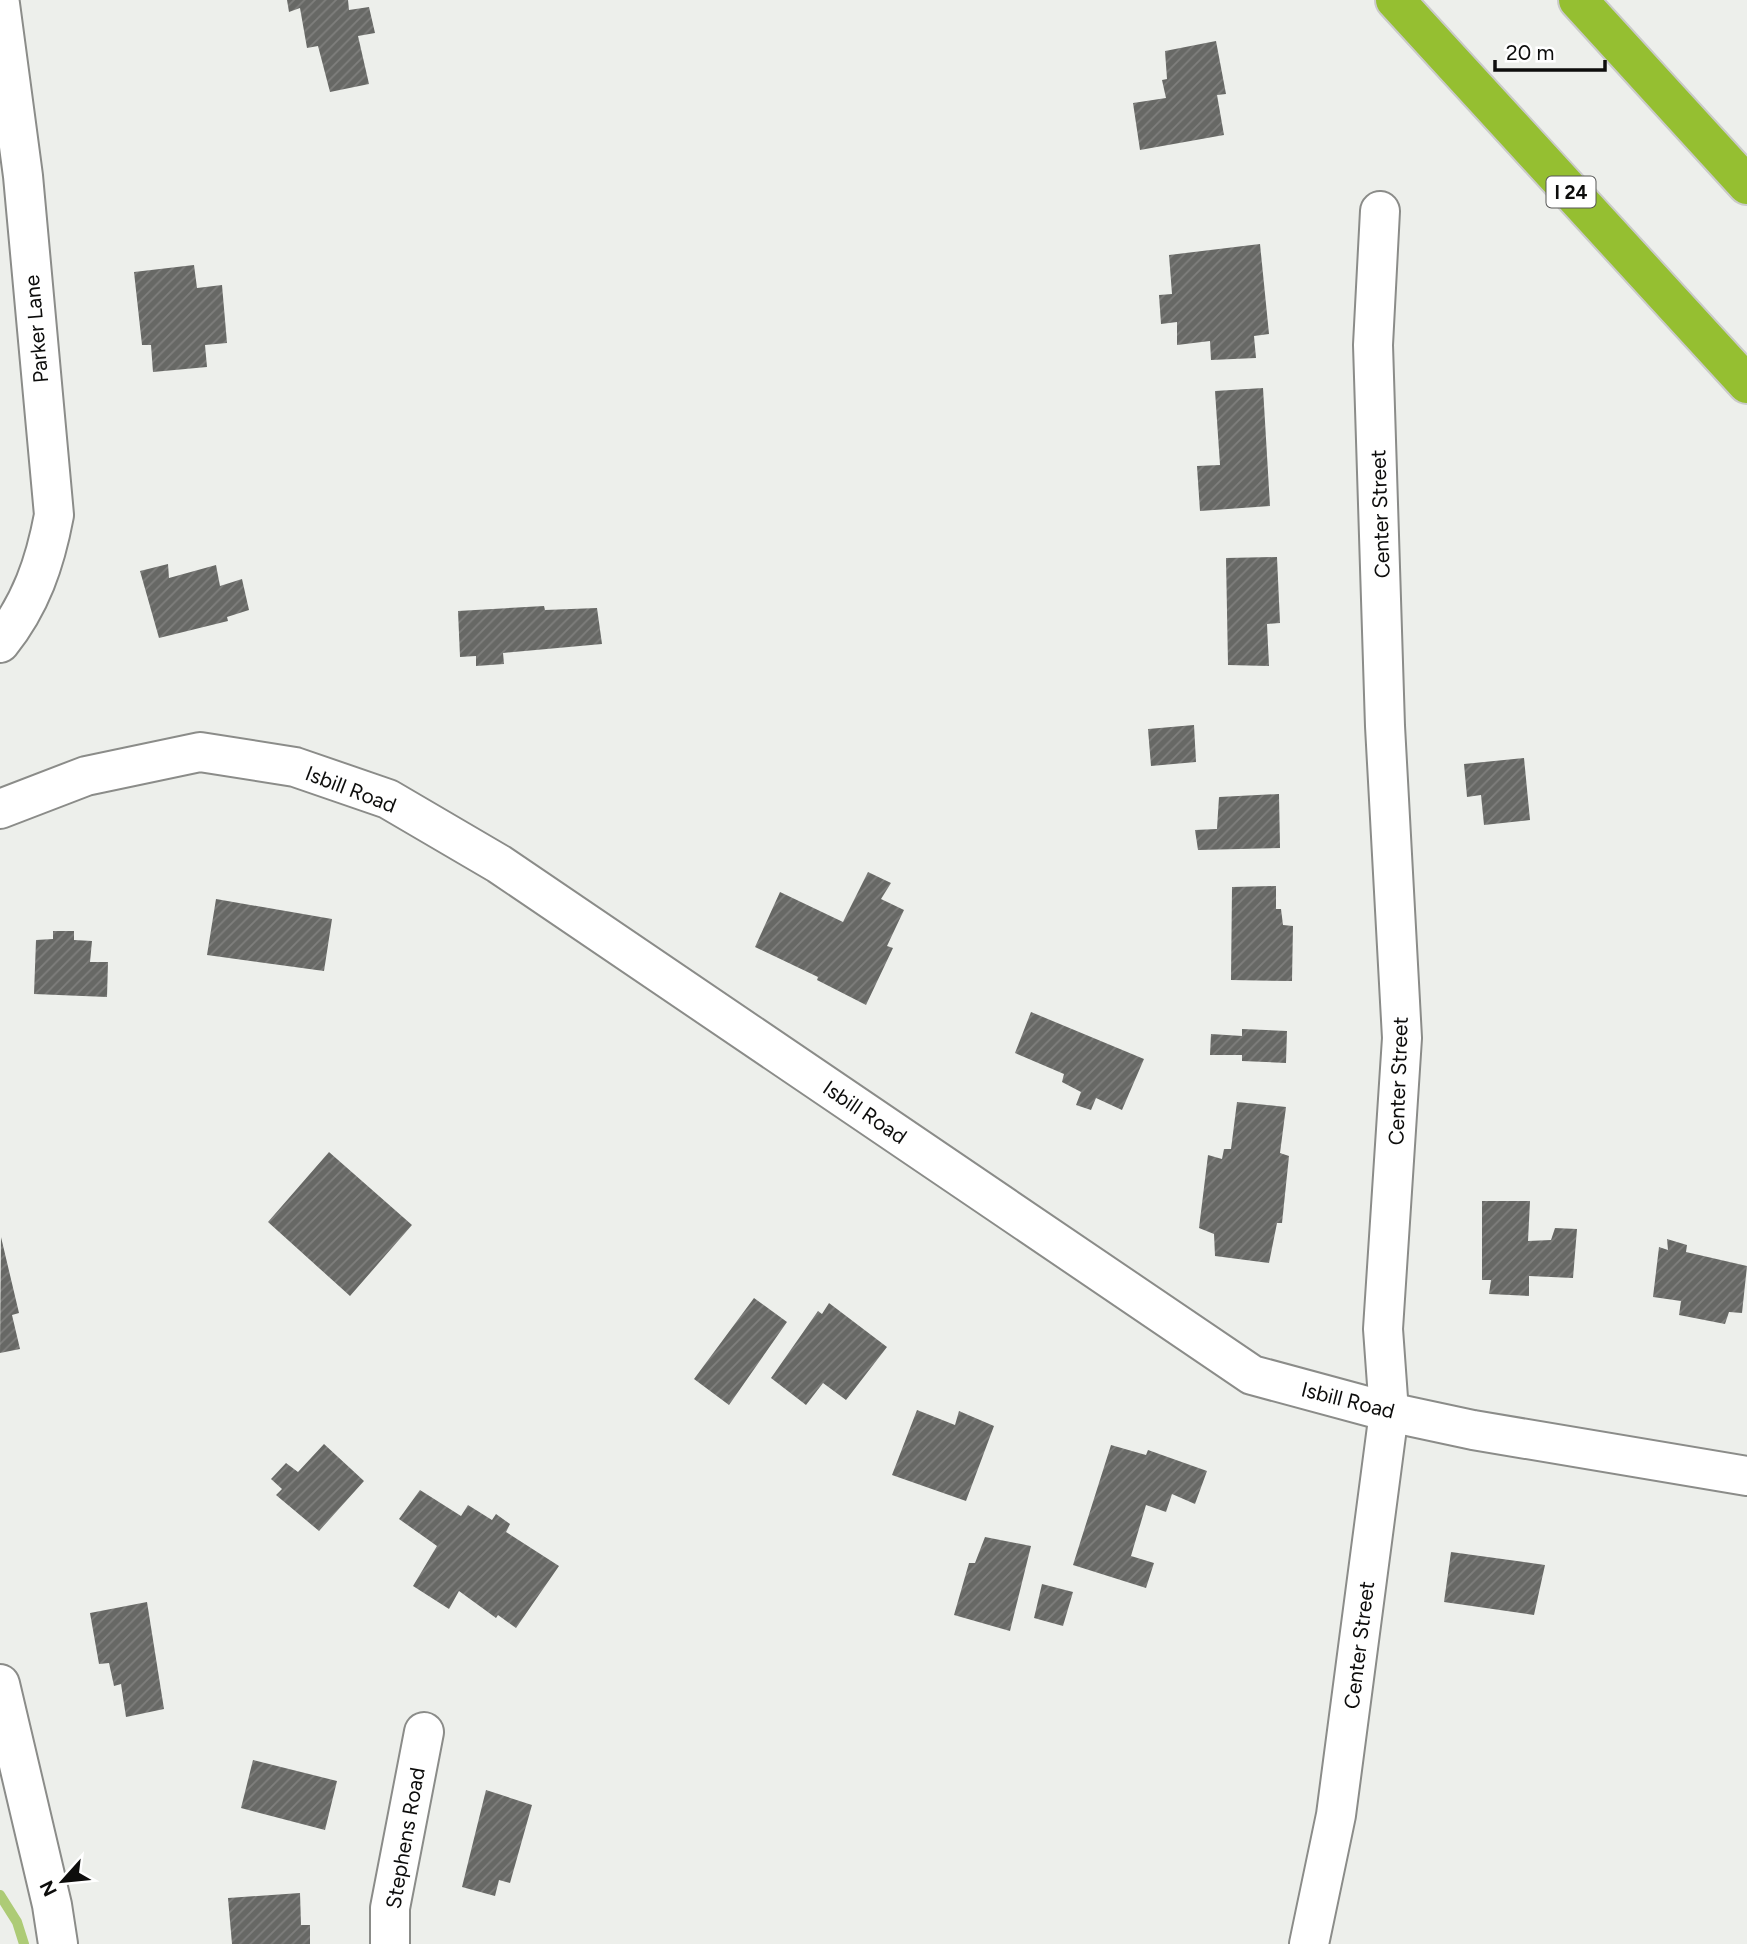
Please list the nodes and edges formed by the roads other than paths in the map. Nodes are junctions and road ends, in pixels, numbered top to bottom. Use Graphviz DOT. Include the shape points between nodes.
graph roads {
  1 [pos="1395,0"];
  2 [pos="1578,0"];
  3 [pos="0,4"];
  4 [pos="1747,185"];
  5 [pos="1380,211"];
  6 [pos="1747,384"];
  7 [pos="0,643"];
  8 [pos="0,809"];
  9 [pos="1389,1412"];
  10 [pos="1747,1476"];
  11 [pos="0,1684"];
  12 [pos="424,1732"];
  13 [pos="58,1944"];
  14 [pos="390,1944"];
  15 [pos="1309,1944"];
  1 -- 6 [label="highway, I 24"];
  2 -- 4 [label="highway"];
  3 -- 7 [label="street, Parker Lane" via="23,176 54,515 30,600"];
  5 -- 9 [label="street, Center Street" via="1373,345 1385,726 1402,1038 1383,1329"];
  8 -- 9 [label="street, Isbill Road" via="86,776 200,752 295,767 387,799 499,864 1252,1375"];
  9 -- 10 [label="street, Isbill Road"];
  9 -- 15 [label="street, Center Street" via="1336,1815"];
  11 -- 13 [label="street"];
  12 -- 14 [label="street, Stephens Road" via="390,1908"];
}
